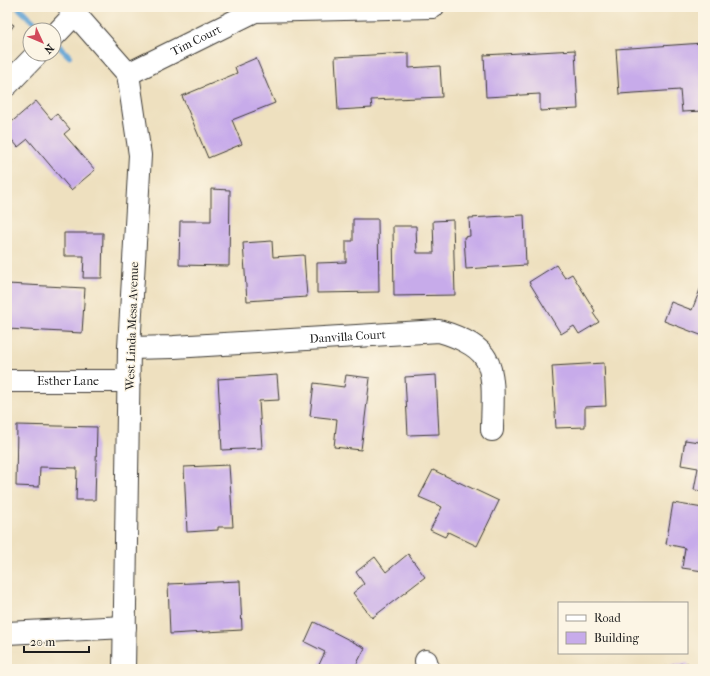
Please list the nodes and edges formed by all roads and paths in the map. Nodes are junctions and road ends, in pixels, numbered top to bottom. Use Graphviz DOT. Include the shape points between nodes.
graph roads {
  1 [pos="433,7"];
  2 [pos="65,21"];
  3 [pos="29,62"];
  4 [pos="128,74"];
  5 [pos="7,85"];
  6 [pos="129,348"];
  7 [pos="7,381"];
  8 [pos="129,381"];
  9 [pos="492,430"];
  10 [pos="125,627"];
  11 [pos="7,633"];
  12 [pos="124,669"];
  1 -- 4 [label="street, Tim Court" via="255,11"];
  2 -- 4 [label="street"];
  3 -- 5 [label="street"];
  4 -- 6 [label="street, West Linda Mesa Avenue" via="140,155"];
  6 -- 8 [label="street, West Linda Mesa Avenue"];
  6 -- 9 [label="street, Danvilla Court" via="438,331 457,336 486,358 492,377"];
  7 -- 8 [label="street, Esther Lane"];
  8 -- 10 [label="street, West Linda Mesa Avenue"];
  10 -- 11 [label="street"];
  10 -- 12 [label="street, West Linda Mesa Avenue"];
}
